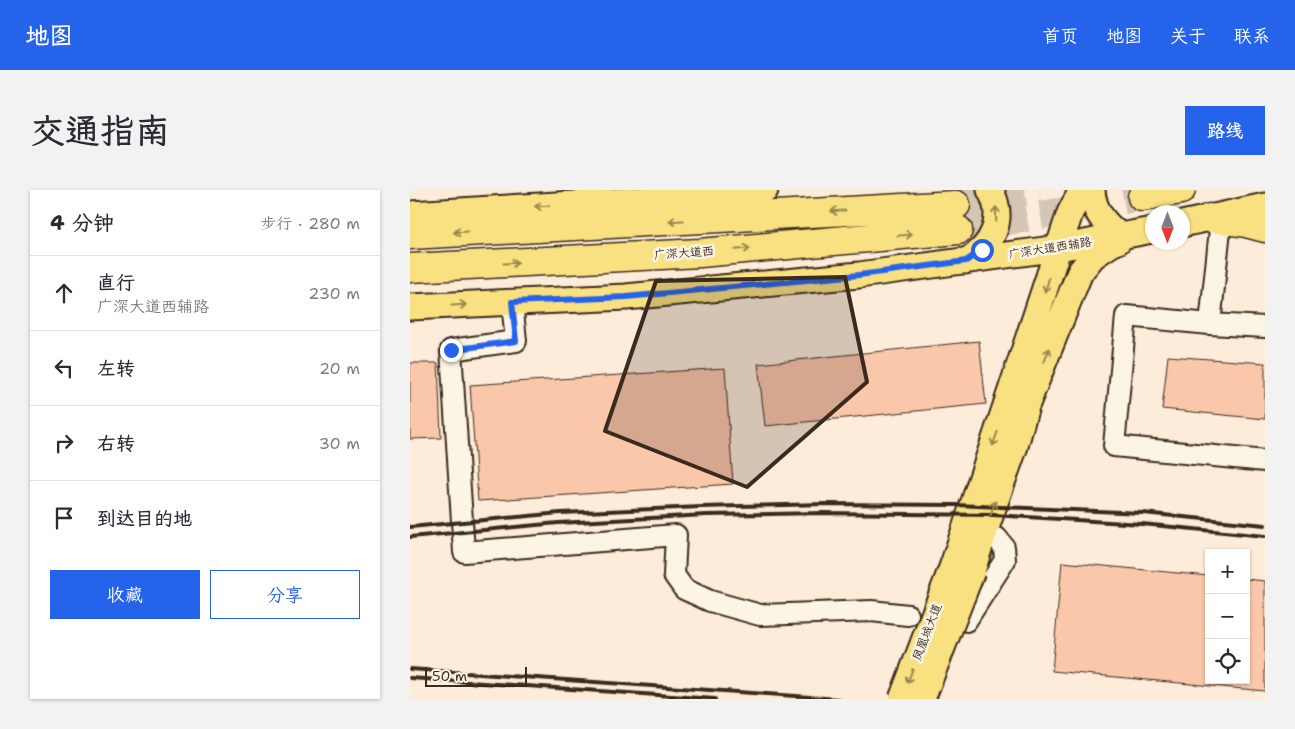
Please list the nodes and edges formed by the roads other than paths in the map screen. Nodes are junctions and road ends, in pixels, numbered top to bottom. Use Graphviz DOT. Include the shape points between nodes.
graph roads {
  1 [pos="765,190"];
  2 [pos="990,190"];
  3 [pos="1082,190"];
  4 [pos="1092,190"];
  5 [pos="1181,190"];
  6 [pos="702,193"];
  7 [pos="1142,197"];
  8 [pos="1265,206"];
  9 [pos="410,214"];
  10 [pos="1215,219"];
  11 [pos="1190,223"];
  12 [pos="1265,228"];
  13 [pos="1137,233"];
  14 [pos="410,234"];
  15 [pos="1059,248"];
  16 [pos="966,261"];
  17 [pos="410,268"];
  18 [pos="512,302"];
  19 [pos="410,307"];
  20 [pos="1210,324"];
  21 [pos="1265,327"];
  22 [pos="1265,461"];
  23 [pos="983,536"];
  24 [pos="962,568"];
  25 [pos="908,615"];
  26 [pos="966,621"];
  27 [pos="902,699"];
  28 [pos="922,699"];
  1 -- 6 [label="main road"];
  16 -- 2 [label="main road, one-way" via="982,250 993,234 997,215"];
  3 -- 15 [label="main road"];
  4 -- 13 [label="main road" via="1096,208 1110,229"];
  5 -- 7 [label="highway"];
  6 -- 9 [label="main road, one-way"];
  8 -- 10 [label="main road"];
  10 -- 11 [label="main road"];
  10 -- 12 [label="highway"];
  10 -- 20 [label="lane"];
  13 -- 15 [label="main road, 广深大道西辅路"];
  23 -- 13 [label="main road, one-way" via="1026,406 1080,272 1093,256"];
  17 -- 14 [label="highway, 广深大道西, one-way" via="700,252 957,217"];
  15 -- 16 [label="main road, 广深大道西辅路"];
  15 -- 24 [label="main road, one-way"];
  16 -- 18 [label="main road, 广深大道西辅路" via="859,275 636,296"];
  19 -- 18 [label="main road, 广深大道西辅路, one-way"];
  18 -- 25 [label="lane" via="516,341 451,350 464,552 676,535 674,575 684,589 710,601 760,615 870,611"];
  20 -- 21 [label="lane"];
  20 -- 22 [label="lane" via="1126,316 1114,446"];
  23 -- 24 [label="main road"];
  23 -- 26 [label="lane" via="997,538 1004,547 1005,560"];
  24 -- 27 [label="main road, 凤凰城大道, one-way, bridge"];
  24 -- 28 [label="main road, 凤凰城大道, bridge"];
}
